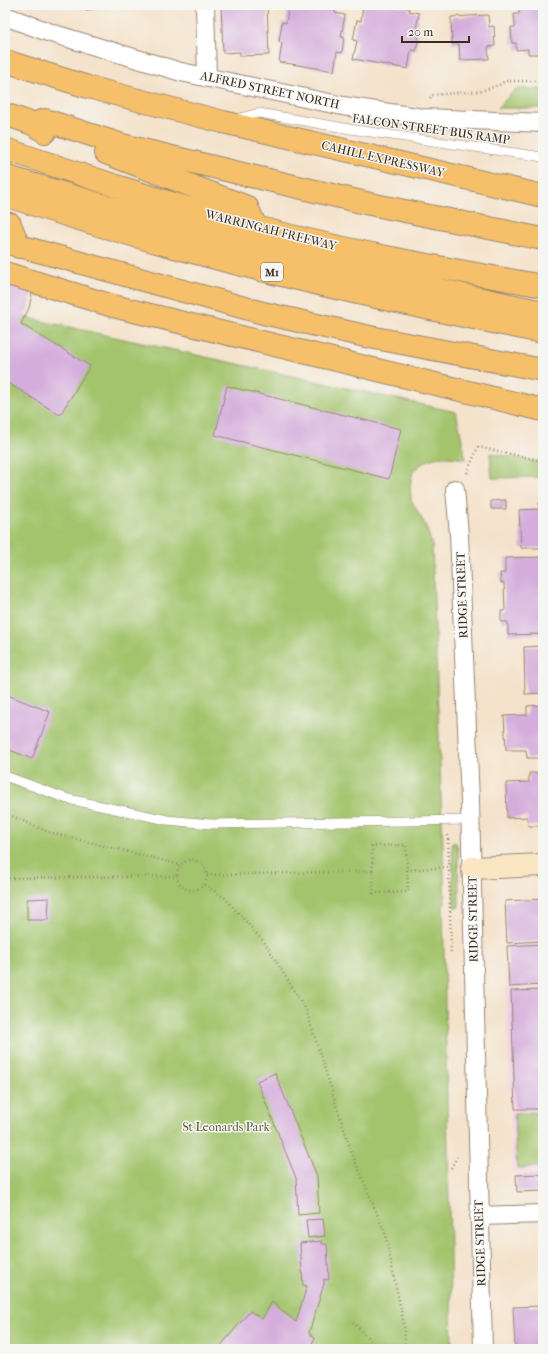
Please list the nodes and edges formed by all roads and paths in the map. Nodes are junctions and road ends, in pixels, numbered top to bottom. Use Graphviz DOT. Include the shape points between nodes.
graph roads {
  1 [pos="205,5"];
  2 [pos="5,16"];
  3 [pos="5,61"];
  4 [pos="207,78"];
  5 [pos="543,82"];
  6 [pos="5,114"];
  7 [pos="423,118"];
  8 [pos="223,122"];
  9 [pos="543,123"];
  10 [pos="33,124"];
  11 [pos="5,149"];
  12 [pos="543,156"];
  13 [pos="5,176"];
  14 [pos="5,195"];
  15 [pos="543,196"];
  16 [pos="5,223"];
  17 [pos="256,227"];
  18 [pos="543,239"];
  19 [pos="12,245"];
  20 [pos="5,273"];
  21 [pos="543,286"];
  22 [pos="543,312"];
  23 [pos="543,332"];
  24 [pos="543,370"];
  25 [pos="543,410"];
  26 [pos="543,461"];
  27 [pos="455,489"];
  28 [pos="5,776"];
  29 [pos="5,812"];
  30 [pos="470,820"];
  31 [pos="181,865"];
  32 [pos="543,865"];
  33 [pos="449,867"];
  34 [pos="472,868"];
  35 [pos="407,870"];
  36 [pos="373,871"];
  37 [pos="207,875"];
  38 [pos="177,876"];
  39 [pos="5,878"];
  40 [pos="204,885"];
  41 [pos="543,1214"];
  42 [pos="479,1216"];
  43 [pos="353,1322"];
  44 [pos="378,1349"];
  45 [pos="404,1349"];
  46 [pos="483,1349"];
  1 -- 4 [label="street"];
  2 -- 4 [label="street, ALFRED STREET NORTH" via="51,33"];
  3 -- 8 [label="highway" via="88,87"];
  4 -- 7 [label="street, ALFRED STREET NORTH" via="343,106"];
  5 -- 7 [label="path" via="505,81 481,91 432,95"];
  6 -- 10 [label="highway"];
  7 -- 9 [label="street, ALFRED STREET NORTH"];
  8 -- 12 [label="lane, FALCON STREET BUS RAMP" via="258,113"];
  8 -- 15 [label="highway, CAHILL EXPRESSWAY"];
  10 -- 17 [label="highway" via="41,131 248,207"];
  10 -- 18 [label="highway" via="45,120 122,145 258,178"];
  11 -- 17 [label="highway, WARRINGAH FREEWAY" via="158,200"];
  13 -- 22 [label="highway, WARRINGAH FREEWAY" via="236,243"];
  14 -- 23 [label="highway, M1" via="83,221 222,260 424,308"];
  16 -- 19 [label="highway" via="10,224"];
  17 -- 21 [label="highway, WARRINGAH FREEWAY" via="404,261"];
  19 -- 24 [label="highway" via="263,313 370,337"];
  20 -- 25 [label="highway" via="113,306"];
  26 -- 27 [label="path" via="478,447 469,470"];
  27 -- 30 [label="street, RIDGE STREET"];
  28 -- 30 [label="lane" via="68,799 179,822 211,824"];
  29 -- 31 [label="path" via="48,832"];
  30 -- 34 [label="street, RIDGE STREET"];
  31 -- 37 [label="path" via="187,861 197,861 204,866"];
  31 -- 38 [label="path"];
  32 -- 34 [label="street"];
  33 -- 35 [label="path"];
  34 -- 42 [label="street, RIDGE STREET"];
  35 -- 36 [label="path" via="408,892 373,893"];
  35 -- 36 [label="path" via="406,844 372,846"];
  36 -- 37 [label="path"];
  37 -- 40 [label="path"];
  38 -- 39 [label="path"];
  38 -- 40 [label="path" via="185,889 195,890"];
  40 -- 45 [label="path" via="224,897 265,943 306,1010 351,1151 385,1233 405,1330"];
  41 -- 42 [label="street"];
  42 -- 46 [label="street, RIDGE STREET"];
  43 -- 44 [label="path"];
}
